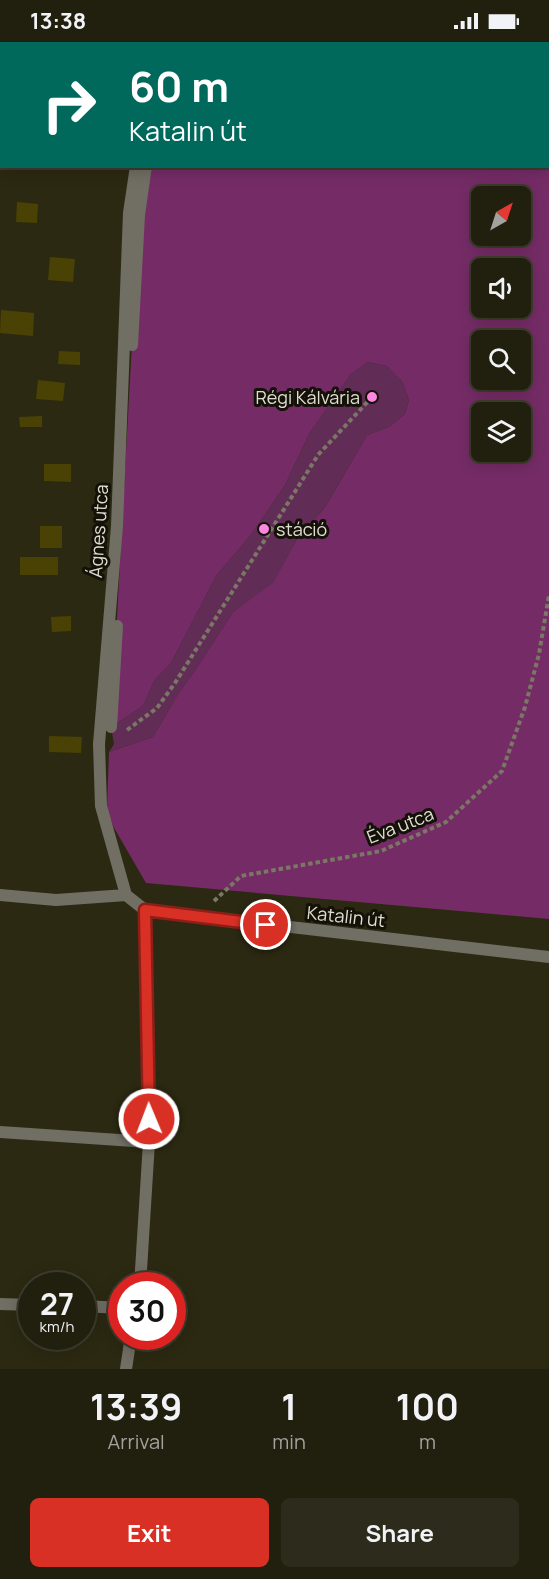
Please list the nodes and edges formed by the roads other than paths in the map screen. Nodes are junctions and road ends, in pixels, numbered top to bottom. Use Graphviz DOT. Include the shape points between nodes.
graph roads {
  1 [pos="136,168"];
  2 [pos="146,168"];
  3 [pos="111,726"];
  4 [pos="0,895"];
  5 [pos="126,895"];
  6 [pos="145,910"];
  7 [pos="549,957"];
  8 [pos="0,1132"];
  9 [pos="149,1142"];
  10 [pos="141,1272"];
  11 [pos="0,1304"];
  12 [pos="18,1305"];
  13 [pos="129,1350"];
  14 [pos="126,1369"];
  1 -- 5 [label="street, Ágnes utca" via="129,213 117,526 99,744 102,806"];
  2 -- 3 [label="street" via="139,215"];
  4 -- 5 [label="street" via="56,900"];
  5 -- 6 [label="street"];
  6 -- 7 [label="street, Katalin út"];
  6 -- 9 [label="street"];
  8 -- 9 [label="street"];
  9 -- 10 [label="street"];
  11 -- 12 [label="street"];
  13 -- 14 [label="street"];
}
